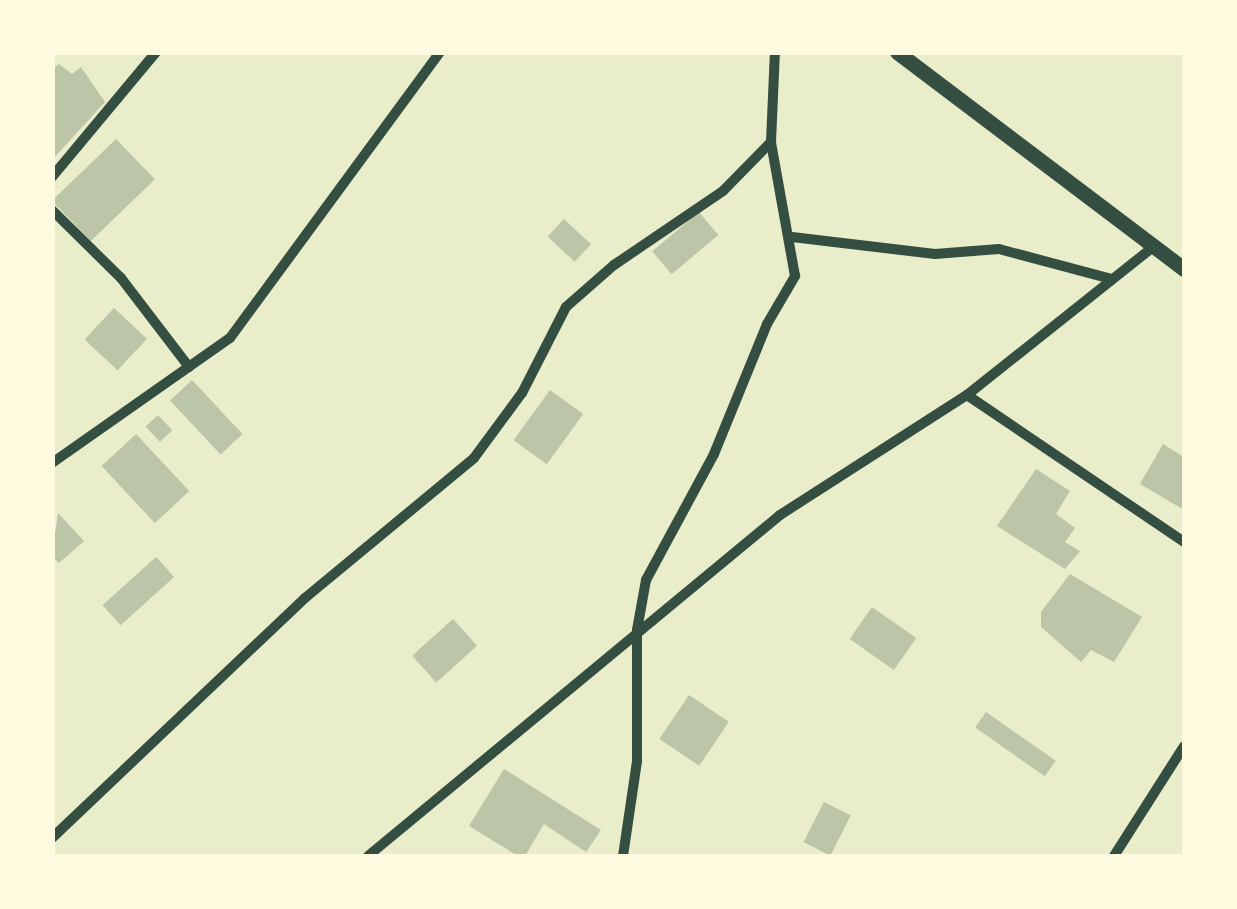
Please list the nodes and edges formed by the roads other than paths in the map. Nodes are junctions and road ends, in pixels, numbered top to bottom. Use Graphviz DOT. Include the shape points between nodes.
graph roads {
  1 [pos="156,52"];
  2 [pos="440,52"];
  3 [pos="775,52"];
  4 [pos="896,52"];
  5 [pos="770,142"];
  6 [pos="52,177"];
  7 [pos="52,210"];
  8 [pos="792,236"];
  9 [pos="1153,248"];
  10 [pos="1184,268"];
  11 [pos="1112,279"];
  12 [pos="189,366"];
  13 [pos="966,395"];
  14 [pos="52,462"];
  15 [pos="1184,542"];
  16 [pos="637,630"];
  17 [pos="1184,746"];
  18 [pos="1180,762"];
  19 [pos="52,838"];
  20 [pos="368,856"];
  21 [pos="624,856"];
  22 [pos="1114,856"];
  1 -- 6 [label="street"];
  2 -- 12 [label="street" via="230,338"];
  3 -- 5 [label="street"];
  4 -- 9 [label="street"];
  5 -- 8 [label="street"];
  5 -- 19 [label="street" via="722,192 614,265 566,308 522,393 474,458 304,598"];
  7 -- 12 [label="street" via="121,278"];
  8 -- 11 [label="street" via="935,254 999,249"];
  8 -- 16 [label="street" via="796,276 768,324 714,454 646,580"];
  9 -- 10 [label="street"];
  9 -- 11 [label="street"];
  11 -- 13 [label="street"];
  12 -- 14 [label="street"];
  13 -- 15 [label="street"];
  13 -- 16 [label="street" via="780,516"];
  16 -- 20 [label="street"];
  16 -- 21 [label="street" via="637,761"];
  17 -- 18 [label="street"];
  18 -- 22 [label="street"];
}
